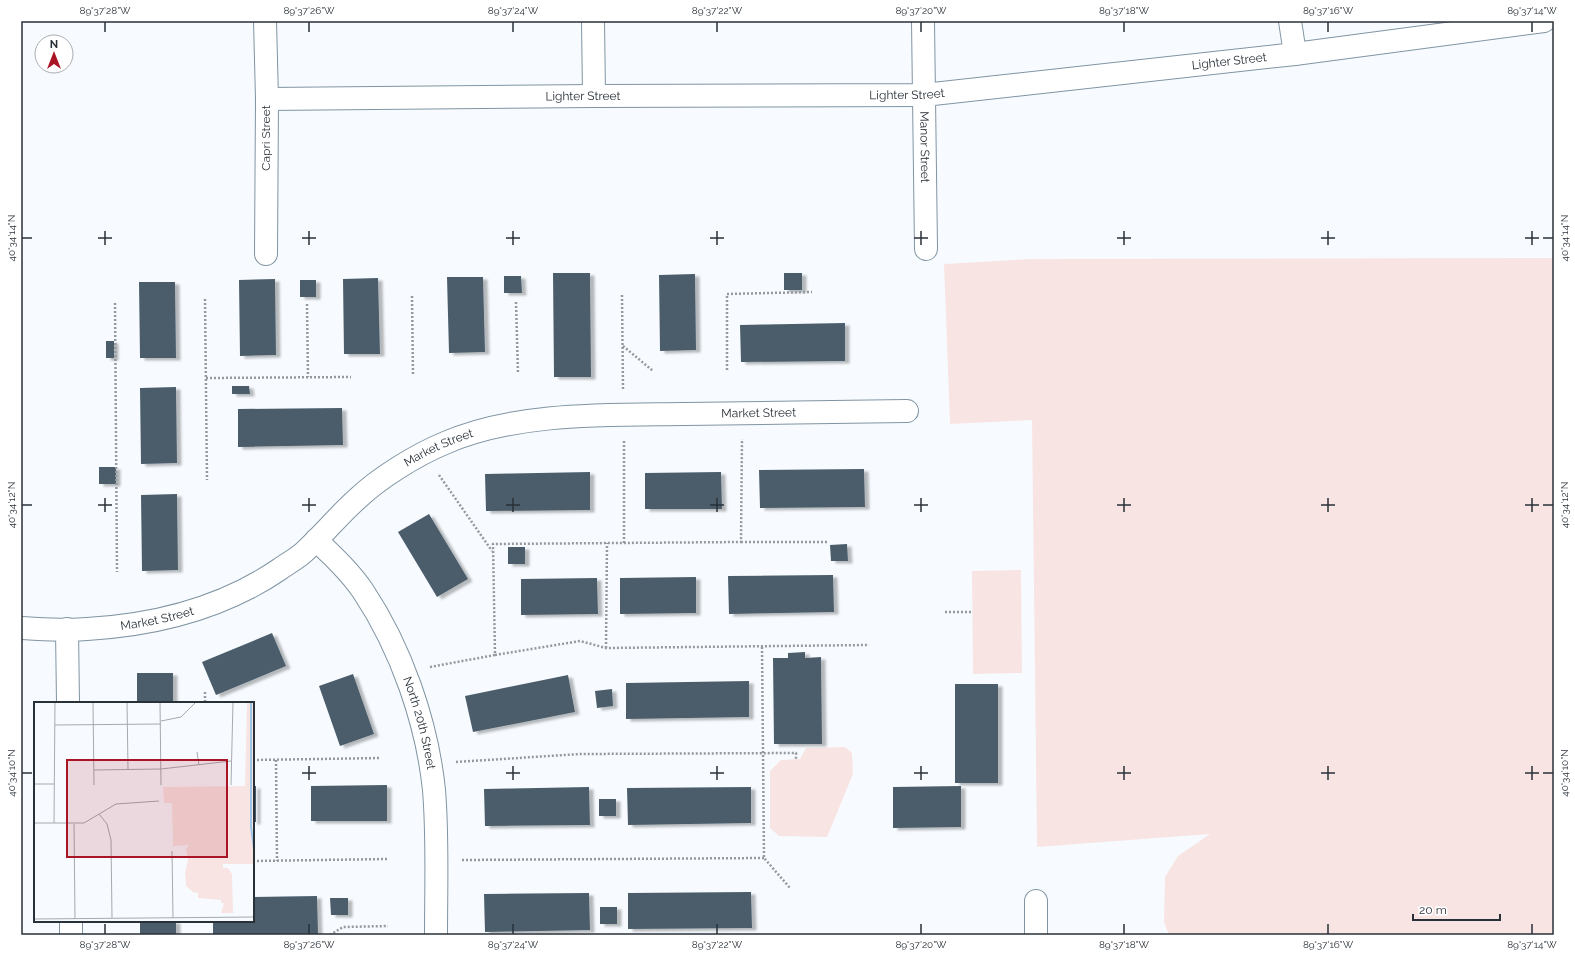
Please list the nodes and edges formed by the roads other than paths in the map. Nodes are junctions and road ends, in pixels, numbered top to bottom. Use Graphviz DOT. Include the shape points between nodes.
graph roads {
  1 [pos="265,21"];
  2 [pos="593,21"];
  3 [pos="923,21"];
  4 [pos="1290,21"];
  5 [pos="1544,21"];
  6 [pos="1295,54"];
  7 [pos="924,95"];
  8 [pos="594,96"];
  9 [pos="267,99"];
  10 [pos="926,249"];
  11 [pos="266,254"];
  12 [pos="907,411"];
  13 [pos="316,540"];
  14 [pos="21,628"];
  15 [pos="67,629"];
  16 [pos="68,702"];
  17 [pos="1036,901"];
  18 [pos="71,922"];
  19 [pos="71,935"];
  20 [pos="436,935"];
  21 [pos="1036,935"];
  1 -- 9 [label="street, Capri Street"];
  2 -- 8 [label="street"];
  3 -- 7 [label="street, Manor Street"];
  4 -- 6 [label="street"];
  5 -- 6 [label="street, Lighter Street"];
  6 -- 7 [label="street, Lighter Street"];
  7 -- 8 [label="street, Lighter Street"];
  7 -- 10 [label="street, Manor Street"];
  8 -- 9 [label="street, Lighter Street"];
  9 -- 11 [label="street, Capri Street"];
  12 -- 13 [label="street, Market Street" via="616,415 535,420 507,425 445,443 416,458 370,487"];
  13 -- 15 [label="street, Market Street" via="302,554 262,581 240,593 190,612 142,623"];
  13 -- 20 [label="street, North 20th Street" via="363,591 388,632 413,696 424,734 434,788"];
  14 -- 15 [label="street, Market Street"];
  15 -- 16 [label="street"];
  17 -- 21 [label="street"];
  18 -- 19 [label="street"];
}
